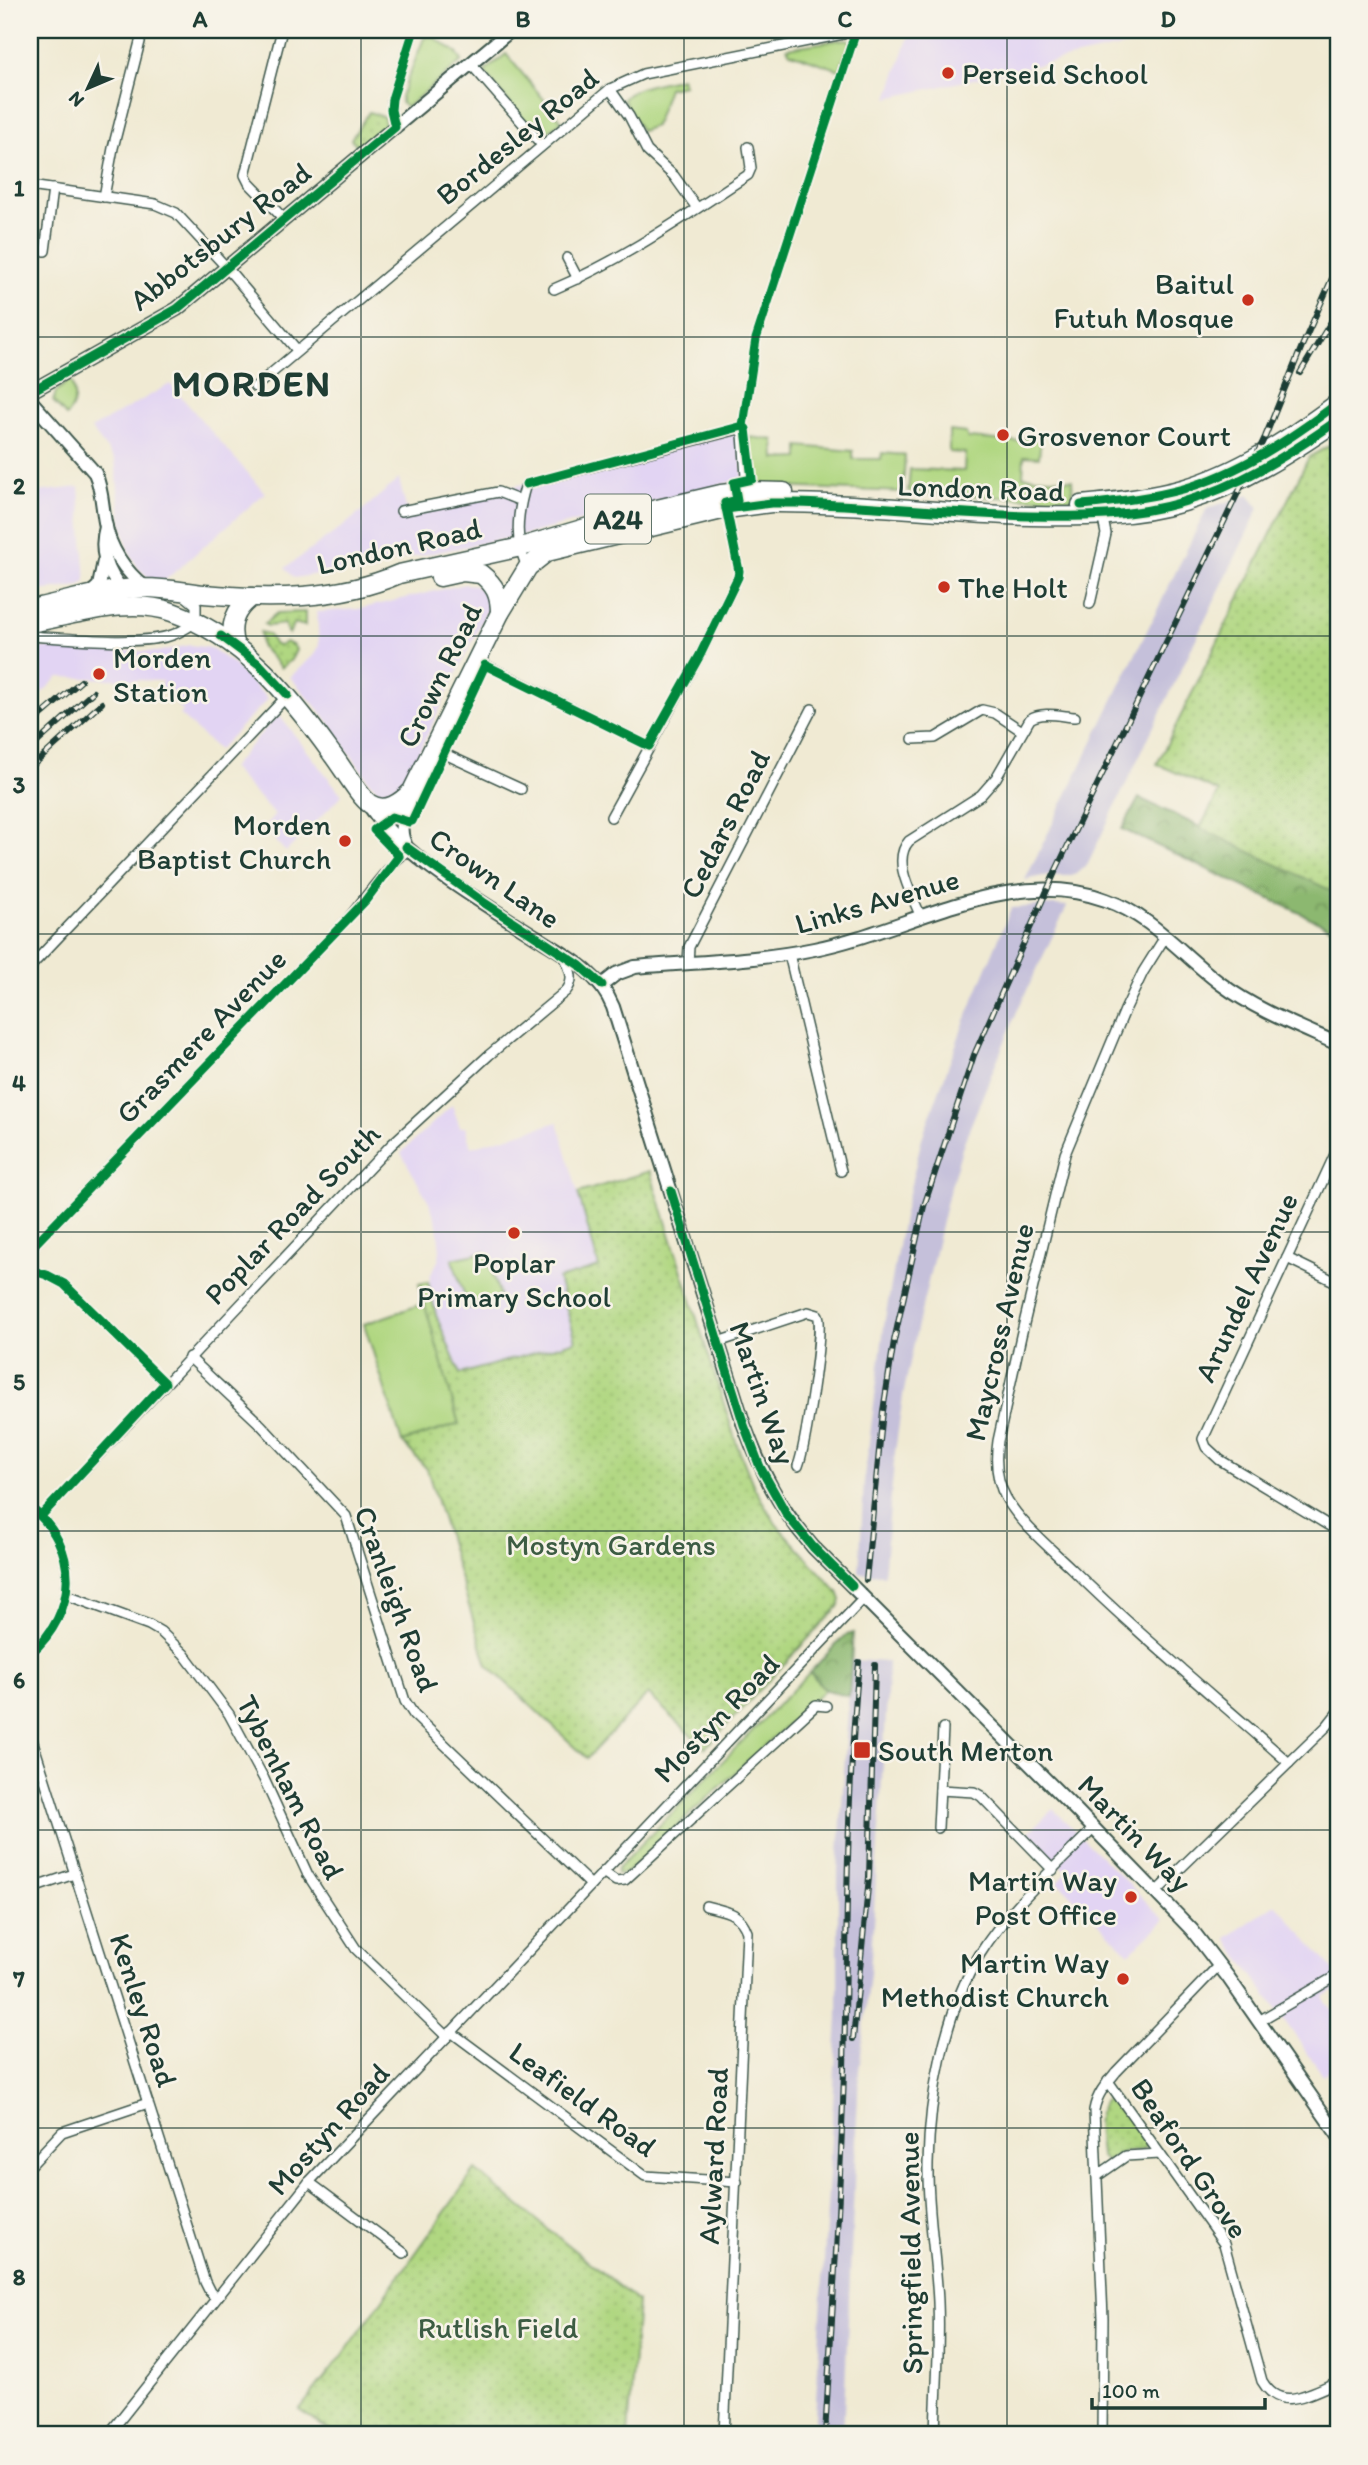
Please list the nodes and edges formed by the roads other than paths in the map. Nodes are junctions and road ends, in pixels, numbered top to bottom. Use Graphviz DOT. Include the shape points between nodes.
graph roads {
  1 [pos="143,30"];
  2 [pos="282,30"];
  3 [pos="414,30"];
  4 [pos="511,30"];
  5 [pos="848,30"];
  6 [pos="471,64"];
  7 [pos="610,89"];
  8 [pos="395,127"];
  9 [pos="542,145"];
  10 [pos="748,147"];
  11 [pos="30,186"];
  12 [pos="53,189"];
  13 [pos="104,197"];
  14 [pos="697,208"];
  15 [pos="285,220"];
  16 [pos="45,251"];
  17 [pos="567,258"];
  18 [pos="227,268"];
  19 [pos="578,279"];
  20 [pos="554,289"];
  21 [pos="297,350"];
  22 [pos="255,387"];
  23 [pos="30,392"];
  24 [pos="30,400"];
  25 [pos="1338,403"];
  26 [pos="1338,420"];
  27 [pos="747,491"];
  28 [pos="521,501"];
  29 [pos="1101,510"];
  30 [pos="401,511"];
  31 [pos="106,527"];
  32 [pos="520,547"];
  33 [pos="104,561"];
  34 [pos="528,567"];
  35 [pos="738,577"];
  36 [pos="383,582"];
  37 [pos="146,588"];
  38 [pos="121,590"];
  39 [pos="180,592"];
  40 [pos="87,596"];
  41 [pos="253,597"];
  42 [pos="1090,604"];
  43 [pos="147,608"];
  44 [pos="30,609"];
  45 [pos="500,613"];
  46 [pos="196,622"];
  47 [pos="30,623"];
  48 [pos="30,636"];
  49 [pos="235,646"];
  50 [pos="476,660"];
  51 [pos="288,695"];
  52 [pos="811,709"];
  53 [pos="1075,717"];
  54 [pos="1021,731"];
  55 [pos="913,739"];
  56 [pos="649,746"];
  57 [pos="433,749"];
  58 [pos="521,789"];
  59 [pos="412,792"];
  60 [pos="367,803"];
  61 [pos="611,817"];
  62 [pos="407,848"];
  63 [pos="920,915"];
  64 [pos="1165,937"];
  65 [pos="563,954"];
  66 [pos="789,954"];
  67 [pos="688,963"];
  68 [pos="30,967"];
  69 [pos="602,985"];
  70 [pos="1338,1044"];
  71 [pos="1338,1148"];
  72 [pos="841,1171"];
  73 [pos="30,1257"];
  74 [pos="1287,1258"];
  75 [pos="30,1270"];
  76 [pos="1338,1283"];
  77 [pos="718,1342"];
  78 [pos="189,1357"];
  79 [pos="164,1382"];
  80 [pos="798,1466"];
  81 [pos="30,1507"];
  82 [pos="41,1516"];
  83 [pos="1338,1531"];
  84 [pos="67,1595"];
  85 [pos="864,1598"];
  86 [pos="30,1654"];
  87 [pos="826,1706"];
  88 [pos="1338,1712"];
  89 [pos="943,1728"];
  90 [pos="30,1733"];
  91 [pos="1289,1763"];
  92 [pos="940,1790"];
  93 [pos="938,1828"];
  94 [pos="1094,1828"];
  95 [pos="1053,1870"];
  96 [pos="603,1872"];
  97 [pos="74,1874"];
  98 [pos="591,1885"];
  99 [pos="30,1889"];
  100 [pos="1156,1892"];
  101 [pos="706,1906"];
  102 [pos="1219,1965"];
  103 [pos="1338,1975"];
  104 [pos="1259,2021"];
  105 [pos="449,2034"];
  106 [pos="1108,2081"];
  107 [pos="148,2104"];
  108 [pos="1338,2135"];
  109 [pos="1160,2154"];
  110 [pos="30,2166"];
  111 [pos="1097,2176"];
  112 [pos="309,2182"];
  113 [pos="737,2182"];
  114 [pos="404,2253"];
  115 [pos="216,2298"];
  116 [pos="1338,2382"];
  117 [pos="108,2435"];
  118 [pos="724,2435"];
  119 [pos="935,2435"];
  120 [pos="1102,2435"];
  1 -- 13 [label="street"];
  2 -- 15 [label="street" via="245,175"];
  3 -- 8 [label="street" via="392,99"];
  4 -- 6 [label="main road, Abbotsbury Road"];
  5 -- 7 [label="street, Bordesley Road" via="643,74"];
  6 -- 8 [label="main road, Abbotsbury Road"];
  6 -- 9 [label="street"];
  7 -- 9 [label="street, Bordesley Road"];
  7 -- 14 [label="street" via="647,151 674,176"];
  8 -- 15 [label="main road, Abbotsbury Road"];
  9 -- 21 [label="street, Bordesley Road"];
  10 -- 14 [label="street" via="748,175"];
  11 -- 12 [label="street"];
  12 -- 13 [label="street"];
  12 -- 16 [label="street"];
  13 -- 18 [label="street" via="155,204 176,213"];
  14 -- 19 [label="street"];
  15 -- 18 [label="main road, Abbotsbury Road"];
  17 -- 19 [label="street"];
  18 -- 21 [label="street"];
  18 -- 23 [label="main road, Abbotsbury Road" via="177,309"];
  19 -- 20 [label="street"];
  21 -- 22 [label="street, Bordesley Road"];
  24 -- 31 [label="main road" via="95,473"];
  25 -- 29 [label="highway, London Road / A24" via="1274,447 1224,474"];
  26 -- 29 [label="highway, London Road / A24" via="1230,486 1171,505"];
  27 -- 28 [label="street" via="739,429 526,484"];
  27 -- 29 [label="highway, London Road / A24"];
  27 -- 32 [label="highway, London Road / A24" via="623,517"];
  28 -- 30 [label="street" via="498,492"];
  28 -- 32 [label="street"];
  29 -- 34 [label="highway, London Road / A24" via="1009,515 771,503 726,509 548,552"];
  29 -- 42 [label="street" via="1105,534"];
  31 -- 33 [label="main road"];
  31 -- 37 [label="main road" via="123,566"];
  32 -- 34 [label="street"];
  32 -- 36 [label="highway, London Road / A24" via="399,574"];
  33 -- 38 [label="main road"];
  33 -- 40 [label="main road" via="99,586"];
  34 -- 45 [label="highway, Crown Road"];
  35 -- 56 [label="street"];
  36 -- 41 [label="highway, London Road / A24" via="306,595"];
  36 -- 45 [label="highway, A24" via="481,574 497,591"];
  37 -- 38 [label="highway, London Road / A24"];
  37 -- 39 [label="highway, London Road / A24"];
  38 -- 40 [label="highway, London Road / A24"];
  38 -- 43 [label="main road"];
  39 -- 41 [label="highway, London Road / A24"];
  39 -- 46 [label="street" via="196,605"];
  40 -- 44 [label="highway, London Road / A24"];
  41 -- 49 [label="highway" via="234,618 231,635"];
  43 -- 46 [label="highway"];
  43 -- 47 [label="highway" via="95,610"];
  45 -- 50 [label="highway, Crown Road"];
  46 -- 48 [label="street" via="169,636 146,639"];
  46 -- 49 [label="highway, Crown Lane"];
  49 -- 51 [label="highway, Crown Lane"];
  50 -- 56 [label="street"];
  50 -- 57 [label="highway, Crown Road"];
  51 -- 60 [label="highway, Crown Lane"];
  51 -- 68 [label="street"];
  52 -- 67 [label="street, Cedars Road" via="689,947"];
  53 -- 54 [label="street" via="1036,715"];
  54 -- 55 [label="street" via="995,713 982,710 935,738"];
  54 -- 63 [label="street" via="981,795 904,847 904,870"];
  56 -- 61 [label="street"];
  57 -- 58 [label="street"];
  57 -- 59 [label="highway, Crown Road"];
  59 -- 60 [label="highway, Crown Road" via="385,808"];
  59 -- 62 [label="main road, Crown Road" via="401,831"];
  60 -- 62 [label="main road, Crown Lane"];
  62 -- 65 [label="main road, Crown Lane"];
  62 -- 73 [label="street, Grasmere Avenue" via="343,924 35,1244"];
  63 -- 64 [label="main road, Links Avenue" via="980,899 1063,890 1088,894 1136,914"];
  63 -- 66 [label="main road, Links Avenue" via="842,943"];
  64 -- 70 [label="main road, Links Avenue" via="1239,996"];
  64 -- 91 [label="street, Maycross Avenue" via="1131,998 1065,1154 1001,1428 997,1472 1007,1499 1044,1542 1133,1627"];
  65 -- 69 [label="main road, Crown Lane"];
  65 -- 78 [label="street, Poplar Road South" via="572,976 570,986 391,1145"];
  66 -- 67 [label="main road, Links Avenue"];
  66 -- 72 [label="street"];
  67 -- 69 [label="main road, Links Avenue" via="626,969"];
  69 -- 77 [label="main road, Martin Way" via="613,1007"];
  71 -- 74 [label="street, Arundel Avenue"];
  74 -- 76 [label="street"];
  74 -- 83 [label="street, Arundel Avenue" via="1204,1434 1206,1447"];
  75 -- 79 [label="street" via="64,1284"];
  77 -- 80 [label="street" via="808,1312 818,1315"];
  77 -- 85 [label="main road, Martin Way" via="744,1425 773,1493 806,1539"];
  78 -- 79 [label="street, Poplar Road South"];
  78 -- 98 [label="street, Cranleigh Road" via="346,1516 405,1701 414,1715"];
  79 -- 82 [label="street, Poplar Road South"];
  81 -- 82 [label="street"];
  82 -- 84 [label="street" via="60,1545"];
  84 -- 86 [label="street" via="59,1619"];
  84 -- 105 [label="street, Tybenham Road" via="149,1625 184,1654 233,1720 308,1875 350,1941"];
  85 -- 94 [label="main road, Martin Way"];
  85 -- 96 [label="street, Mostyn Road"];
  87 -- 96 [label="street, Mostyn Road" via="816,1705 625,1880 616,1881"];
  88 -- 91 [label="street"];
  89 -- 92 [label="street"];
  90 -- 97 [label="street, Kenley Road"];
  91 -- 100 [label="street"];
  92 -- 93 [label="street"];
  92 -- 95 [label="street" via="981,1796"];
  94 -- 95 [label="street, Springfield Avenue"];
  94 -- 100 [label="main road, Martin Way"];
  95 -- 119 [label="street, Springfield Avenue" via="1005,1920 978,1957 956,2006 940,2066 928,2164 938,2305"];
  96 -- 98 [label="street, Mostyn Road"];
  97 -- 99 [label="street"];
  97 -- 107 [label="street, Kenley Road"];
  98 -- 105 [label="street, Mostyn Road"];
  100 -- 102 [label="main road, Martin Way"];
  101 -- 113 [label="street, Aylward Road" via="732,1912 747,1932"];
  102 -- 104 [label="main road, Martin Way"];
  102 -- 106 [label="street"];
  103 -- 104 [label="street"];
  104 -- 108 [label="main road, Martin Way"];
  105 -- 112 [label="street, Mostyn Road"];
  105 -- 113 [label="street, Leafield Road" via="645,2176"];
  106 -- 109 [label="street, Beaford Grove"];
  106 -- 111 [label="street" via="1094,2110"];
  107 -- 110 [label="street" via="62,2132"];
  107 -- 115 [label="street, Kenley Road" via="205,2282"];
  109 -- 111 [label="street" via="1126,2156"];
  109 -- 116 [label="street, Beaford Grove" via="1224,2244 1268,2391 1289,2399"];
  111 -- 120 [label="street"];
  112 -- 114 [label="street"];
  112 -- 115 [label="street, Mostyn Road"];
  113 -- 118 [label="street, Aylward Road"];
  115 -- 117 [label="street, Mostyn Road"];
}
